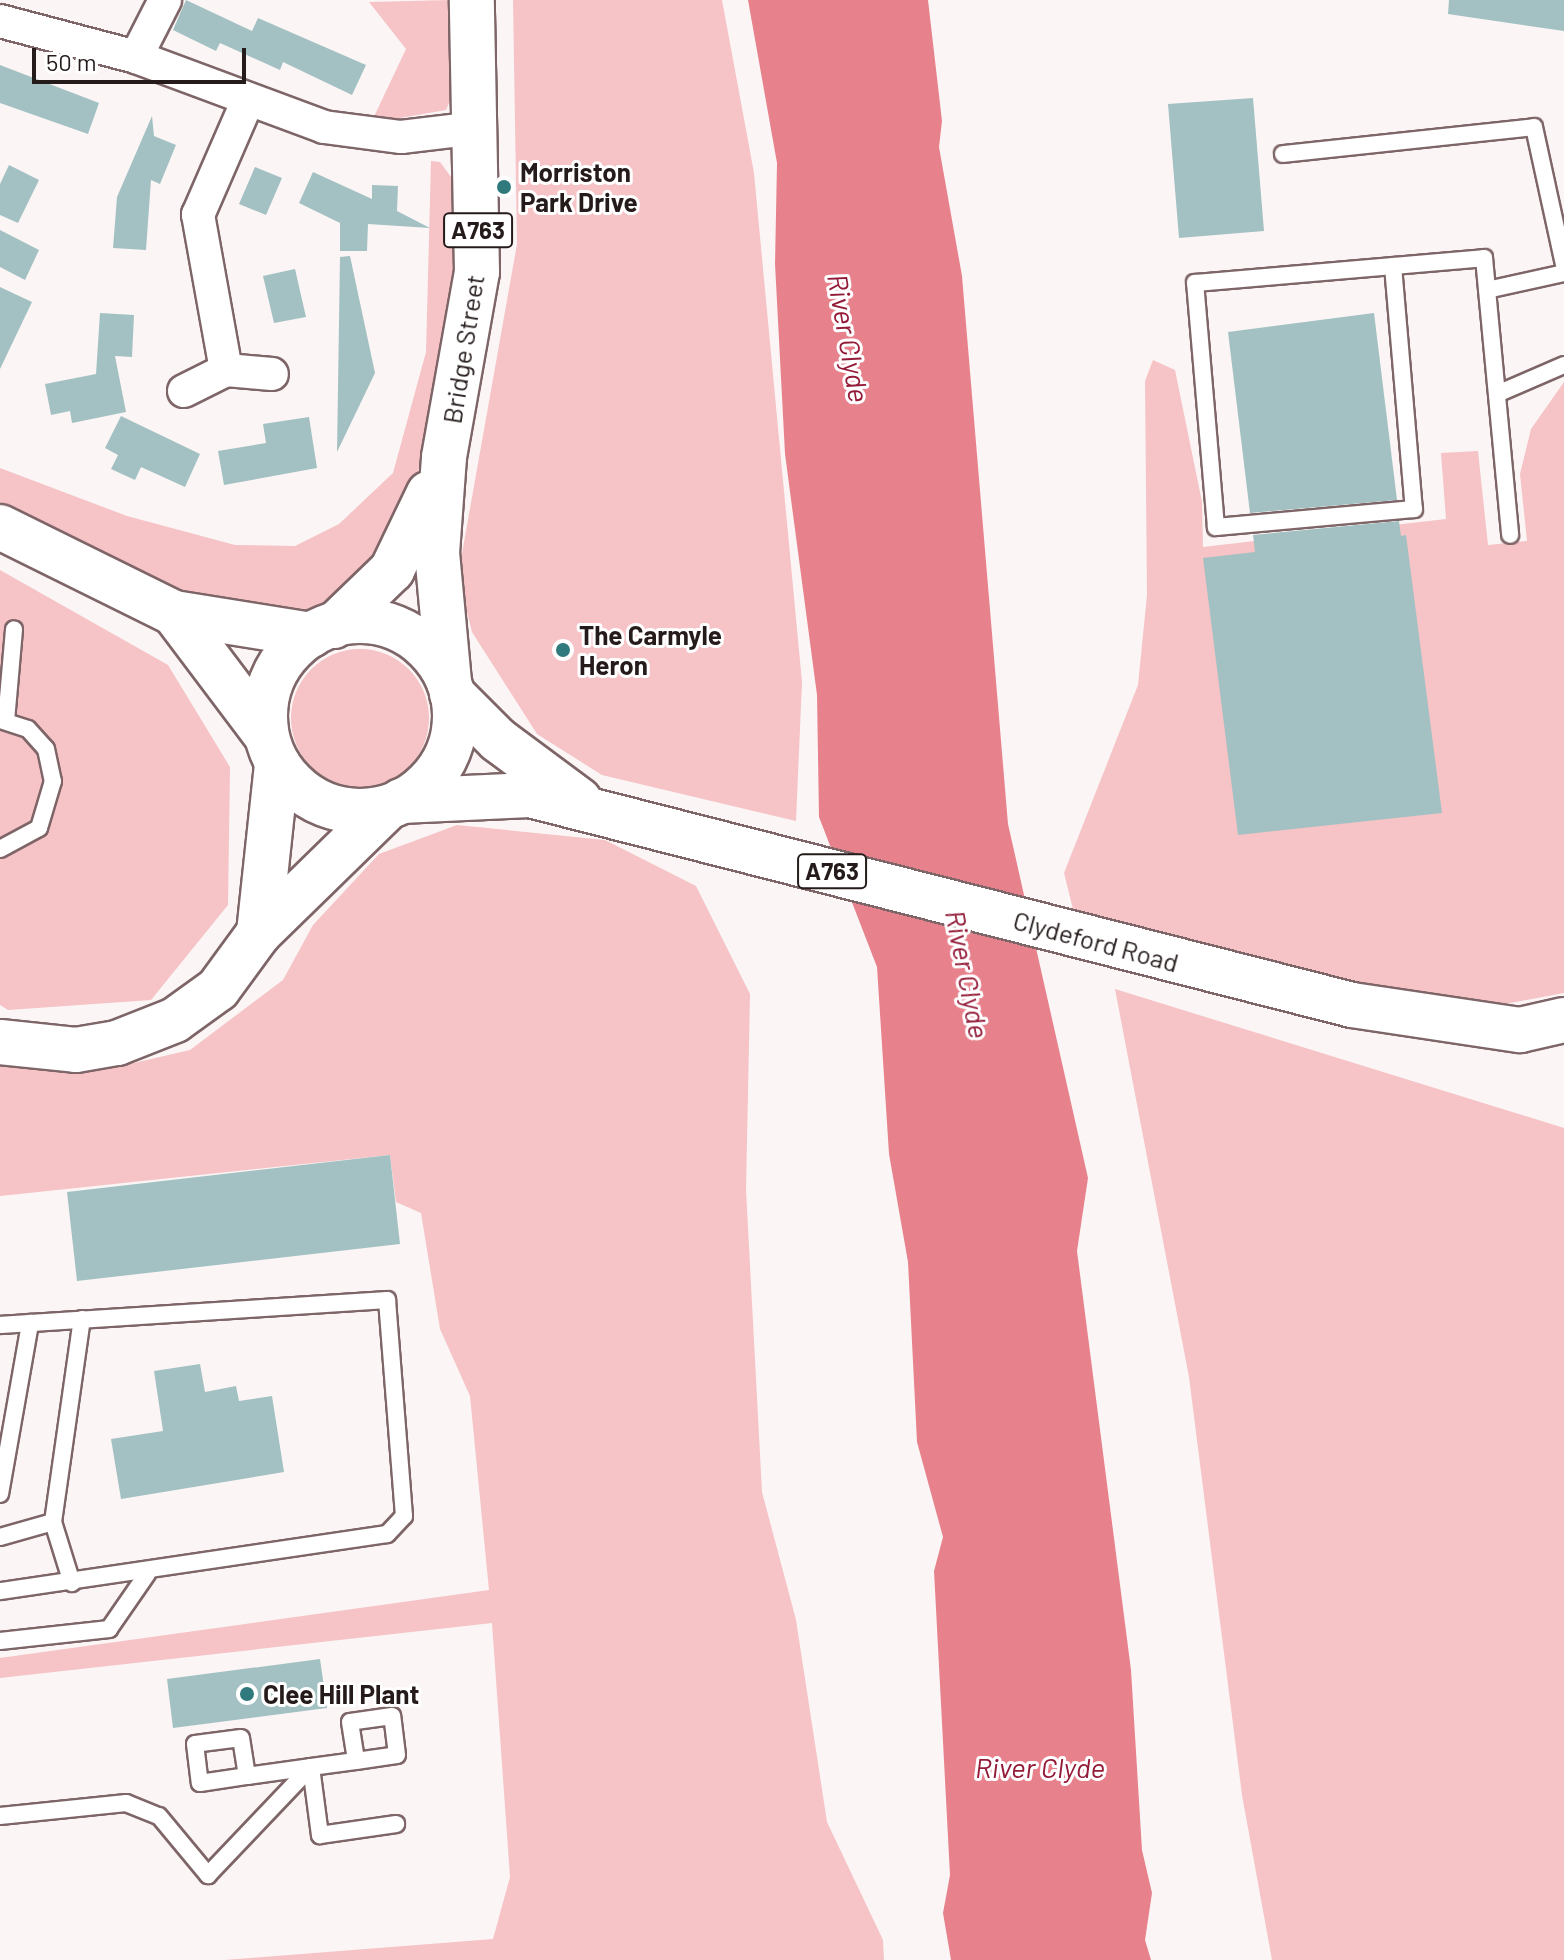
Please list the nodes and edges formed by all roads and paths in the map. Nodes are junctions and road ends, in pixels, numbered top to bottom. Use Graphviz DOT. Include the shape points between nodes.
graph roads {
  1 [pos="165,0"];
  2 [pos="472,0"];
  3 [pos="0,21"];
  4 [pos="136,57"];
  5 [pos="248,100"];
  6 [pos="476,128"];
  7 [pos="1283,154"];
  8 [pos="1564,265"];
  9 [pos="1393,266"];
  10 [pos="1564,273"];
  11 [pos="1487,290"];
  12 [pos="1564,365"];
  13 [pos="226,370"];
  14 [pos="272,374"];
  15 [pos="184,391"];
  16 [pos="1497,394"];
  17 [pos="444,457"];
  18 [pos="0,527"];
  19 [pos="1510,535"];
  20 [pos="174,613"];
  21 [pos="14,629"];
  22 [pos="322,630"];
  23 [pos="451,688"];
  24 [pos="3,720"];
  25 [pos="272,750"];
  26 [pos="394,804"];
  27 [pos="588,806"];
  28 [pos="0,849"];
  29 [pos="259,933"];
  30 [pos="1564,1020"];
  31 [pos="0,1042"];
  32 [pos="82,1319"];
  33 [pos="30,1323"];
  34 [pos="0,1325"];
  35 [pos="0,1494"];
  36 [pos="53,1522"];
  37 [pos="0,1537"];
  38 [pos="147,1574"];
  39 [pos="72,1583"];
  40 [pos="0,1591"];
  41 [pos="0,1641"];
  42 [pos="356,1761"];
  43 [pos="311,1767"];
  44 [pos="247,1776"];
  45 [pos="0,1816"];
  46 [pos="396,1824"];
  1 -- 4 [label="street"];
  2 -- 6 [label="main road, Bridge Street / A763"];
  3 -- 4 [label="street"];
  4 -- 5 [label="street"];
  5 -- 6 [label="street" via="324,127 385,135"];
  5 -- 13 [label="street" via="198,215"];
  6 -- 17 [label="main road, Bridge Street / A763" via="477,272"];
  7 -- 8 [label="lane" via="1534,127"];
  9 -- 9 [label="lane" via="1195,283 1216,527 1414,509"];
  9 -- 11 [label="lane" via="1484,258"];
  10 -- 11 [label="lane"];
  11 -- 16 [label="lane"];
  12 -- 16 [label="lane"];
  13 -- 14 [label="street"];
  13 -- 15 [label="street"];
  16 -- 19 [label="lane"];
  17 -- 22 [label="main road, Bridge Street / A763" via="392,570"];
  17 -- 23 [label="main road, Bridge Street / A763" via="437,553"];
  18 -- 20 [label="main road"];
  20 -- 22 [label="main road"];
  20 -- 25 [label="main road"];
  21 -- 24 [label="lane"];
  22 -- 23 [label="main road" via="381,623 409,634 433,654"];
  22 -- 25 [label="main road" via="275,673 265,703"];
  23 -- 26 [label="main road" via="452,743 438,772"];
  23 -- 27 [label="main road, Clydeford Road / A763" via="498,740"];
  24 -- 28 [label="lane" via="28,729 46,749 53,781 39,828"];
  25 -- 26 [label="main road" via="297,789 325,805 356,812"];
  25 -- 29 [label="main road"];
  26 -- 27 [label="main road, Clydeford Road / A763" via="492,793"];
  26 -- 29 [label="main road"];
  27 -- 30 [label="main road, Clydeford Road / A763" via="1352,1005 1520,1030"];
  29 -- 31 [label="main road" via="218,989 175,1020 117,1043 76,1050"];
  32 -- 33 [label="lane"];
  32 -- 36 [label="lane"];
  32 -- 38 [label="lane" via="387,1300 404,1516 387,1534"];
  33 -- 34 [label="lane"];
  33 -- 35 [label="lane"];
  36 -- 37 [label="lane"];
  36 -- 39 [label="lane"];
  38 -- 39 [label="lane"];
  38 -- 41 [label="lane" via="109,1629"];
  39 -- 40 [label="lane"];
  42 -- 43 [label="lane"];
  43 -- 44 [label="lane"];
  43 -- 45 [label="lane" via="208,1875 159,1816 126,1803"];
  43 -- 46 [label="lane" via="320,1835"];
}
